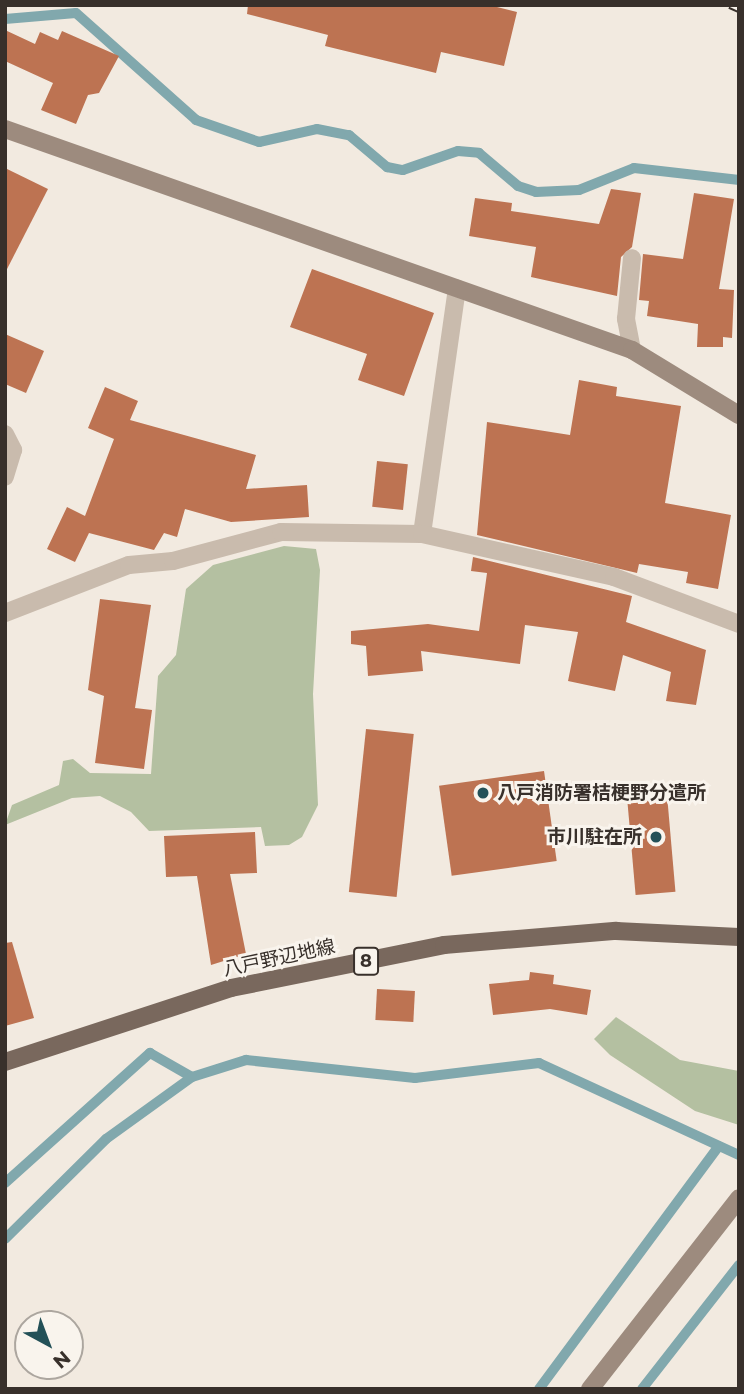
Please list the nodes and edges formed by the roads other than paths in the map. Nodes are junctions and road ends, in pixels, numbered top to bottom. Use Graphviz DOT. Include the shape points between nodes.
graph roads {
  1 [pos="5,130"];
  2 [pos="632,258"];
  3 [pos="457,288"];
  4 [pos="632,351"];
  5 [pos="739,415"];
  6 [pos="5,434"];
  7 [pos="5,477"];
  8 [pos="422,534"];
  9 [pos="5,613"];
  10 [pos="739,624"];
  11 [pos="739,937"];
  12 [pos="5,1062"];
  13 [pos="739,1198"];
  14 [pos="590,1389"];
  1 -- 3 [label="street"];
  2 -- 4 [label="street" via="626,319"];
  3 -- 4 [label="street"];
  3 -- 8 [label="street"];
  4 -- 5 [label="street"];
  6 -- 7 [label="street" via="13,450"];
  8 -- 9 [label="street" via="281,531 173,561 129,565"];
  8 -- 10 [label="street" via="614,577"];
  11 -- 12 [label="main road, 八戸野辺地線 / 8" via="616,931 444,945 231,988"];
  13 -- 14 [label="street"];
}
